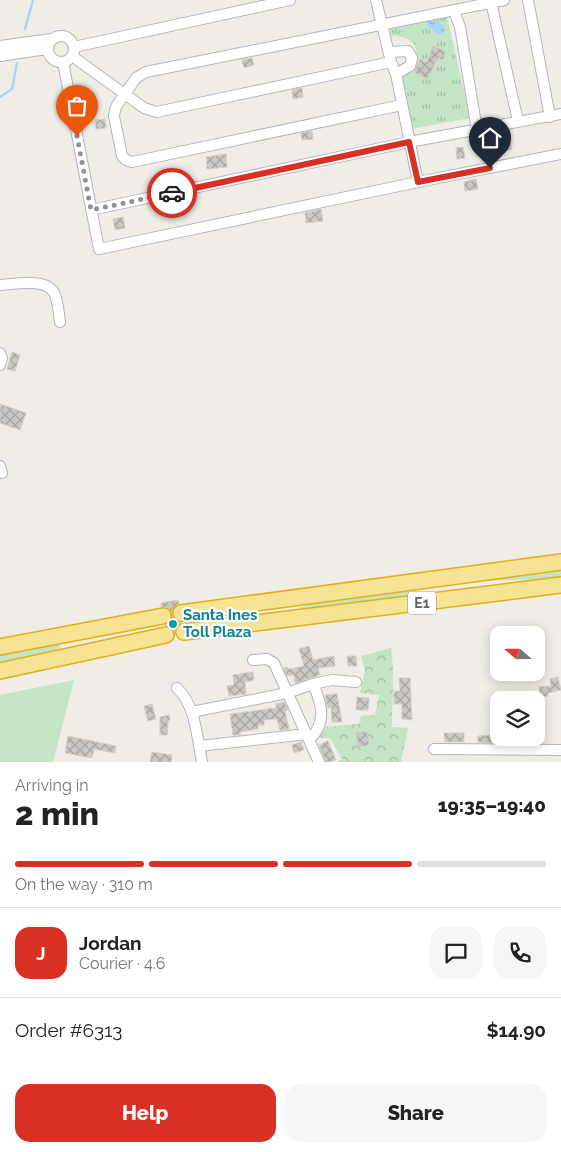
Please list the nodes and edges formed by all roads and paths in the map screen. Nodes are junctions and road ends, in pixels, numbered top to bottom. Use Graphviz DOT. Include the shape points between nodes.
graph roads {
  1 [pos="290,0"];
  2 [pos="376,0"];
  3 [pos="504,0"];
  4 [pos="528,0"];
  5 [pos="491,2"];
  6 [pos="454,11"];
  7 [pos="382,24"];
  8 [pos="49,44"];
  9 [pos="0,46"];
  10 [pos="69,55"];
  11 [pos="0,56"];
  12 [pos="391,57"];
  13 [pos="396,74"];
  14 [pos="125,95"];
  15 [pos="402,105"];
  16 [pos="561,114"];
  17 [pos="550,117"];
  18 [pos="518,121"];
  19 [pos="477,130"];
  20 [pos="409,142"];
  21 [pos="561,154"];
  22 [pos="418,182"];
  23 [pos="91,210"];
  24 [pos="0,285"];
  25 [pos="60,322"];
  26 [pos="0,353"];
  27 [pos="0,365"];
  28 [pos="561,562"];
  29 [pos="561,585"];
  30 [pos="181,613"];
  31 [pos="163,616"];
  32 [pos="184,632"];
  33 [pos="166,635"];
  34 [pos="0,646"];
  35 [pos="253,660"];
  36 [pos="0,671"];
  37 [pos="356,682"];
  38 [pos="313,684"];
  39 [pos="177,688"];
  40 [pos="286,693"];
  41 [pos="192,712"];
  42 [pos="308,737"];
  43 [pos="199,746"];
  44 [pos="434,749"];
  45 [pos="561,750"];
  46 [pos="202,762"];
  47 [pos="319,762"];
  1 -- 10 [label="street"];
  2 -- 7 [label="street"];
  3 -- 5 [label="street"];
  4 -- 17 [label="street"];
  5 -- 6 [label="street"];
  5 -- 18 [label="street"];
  6 -- 7 [label="street"];
  6 -- 19 [label="street" via="460,27"];
  7 -- 12 [label="street"];
  7 -- 14 [label="street" via="146,72 136,78"];
  8 -- 9 [label="street"];
  8 -- 10 [label="street" via="50,58 58,62"];
  8 -- 10 [label="street" via="55,37 63,36 70,40"];
  8 -- 11 [label="street"];
  10 -- 14 [label="street"];
  10 -- 23 [label="street"];
  12 -- 13 [label="street"];
  12 -- 13 [label="street" via="399,50 408,51 412,58 410,66"];
  12 -- 14 [label="street" via="157,112 144,108"];
  13 -- 15 [label="street"];
  14 -- 15 [label="street" via="114,116 122,156 132,162"];
  15 -- 20 [label="street"];
  16 -- 17 [label="street"];
  17 -- 18 [label="street"];
  18 -- 19 [label="street"];
  19 -- 20 [label="street"];
  20 -- 22 [label="street"];
  20 -- 23 [label="street"];
  21 -- 22 [label="street"];
  22 -- 23 [label="street" via="99,248"];
  24 -- 25 [label="street" via="46,284 55,293"];
  26 -- 27 [label="street"];
  28 -- 30 [label="highway, E1"];
  29 -- 32 [label="highway, E1"];
  31 -- 34 [label="highway"];
  33 -- 36 [label="highway"];
  35 -- 40 [label="street" via="272,660"];
  37 -- 38 [label="street" via="332,680"];
  38 -- 40 [label="street"];
  38 -- 42 [label="street" via="322,708 322,720 318,729"];
  39 -- 41 [label="street"];
  40 -- 41 [label="street"];
  40 -- 42 [label="street"];
  41 -- 43 [label="street"];
  42 -- 43 [label="street"];
  42 -- 47 [label="street"];
  43 -- 46 [label="street"];
  44 -- 45 [label="street"];
}
